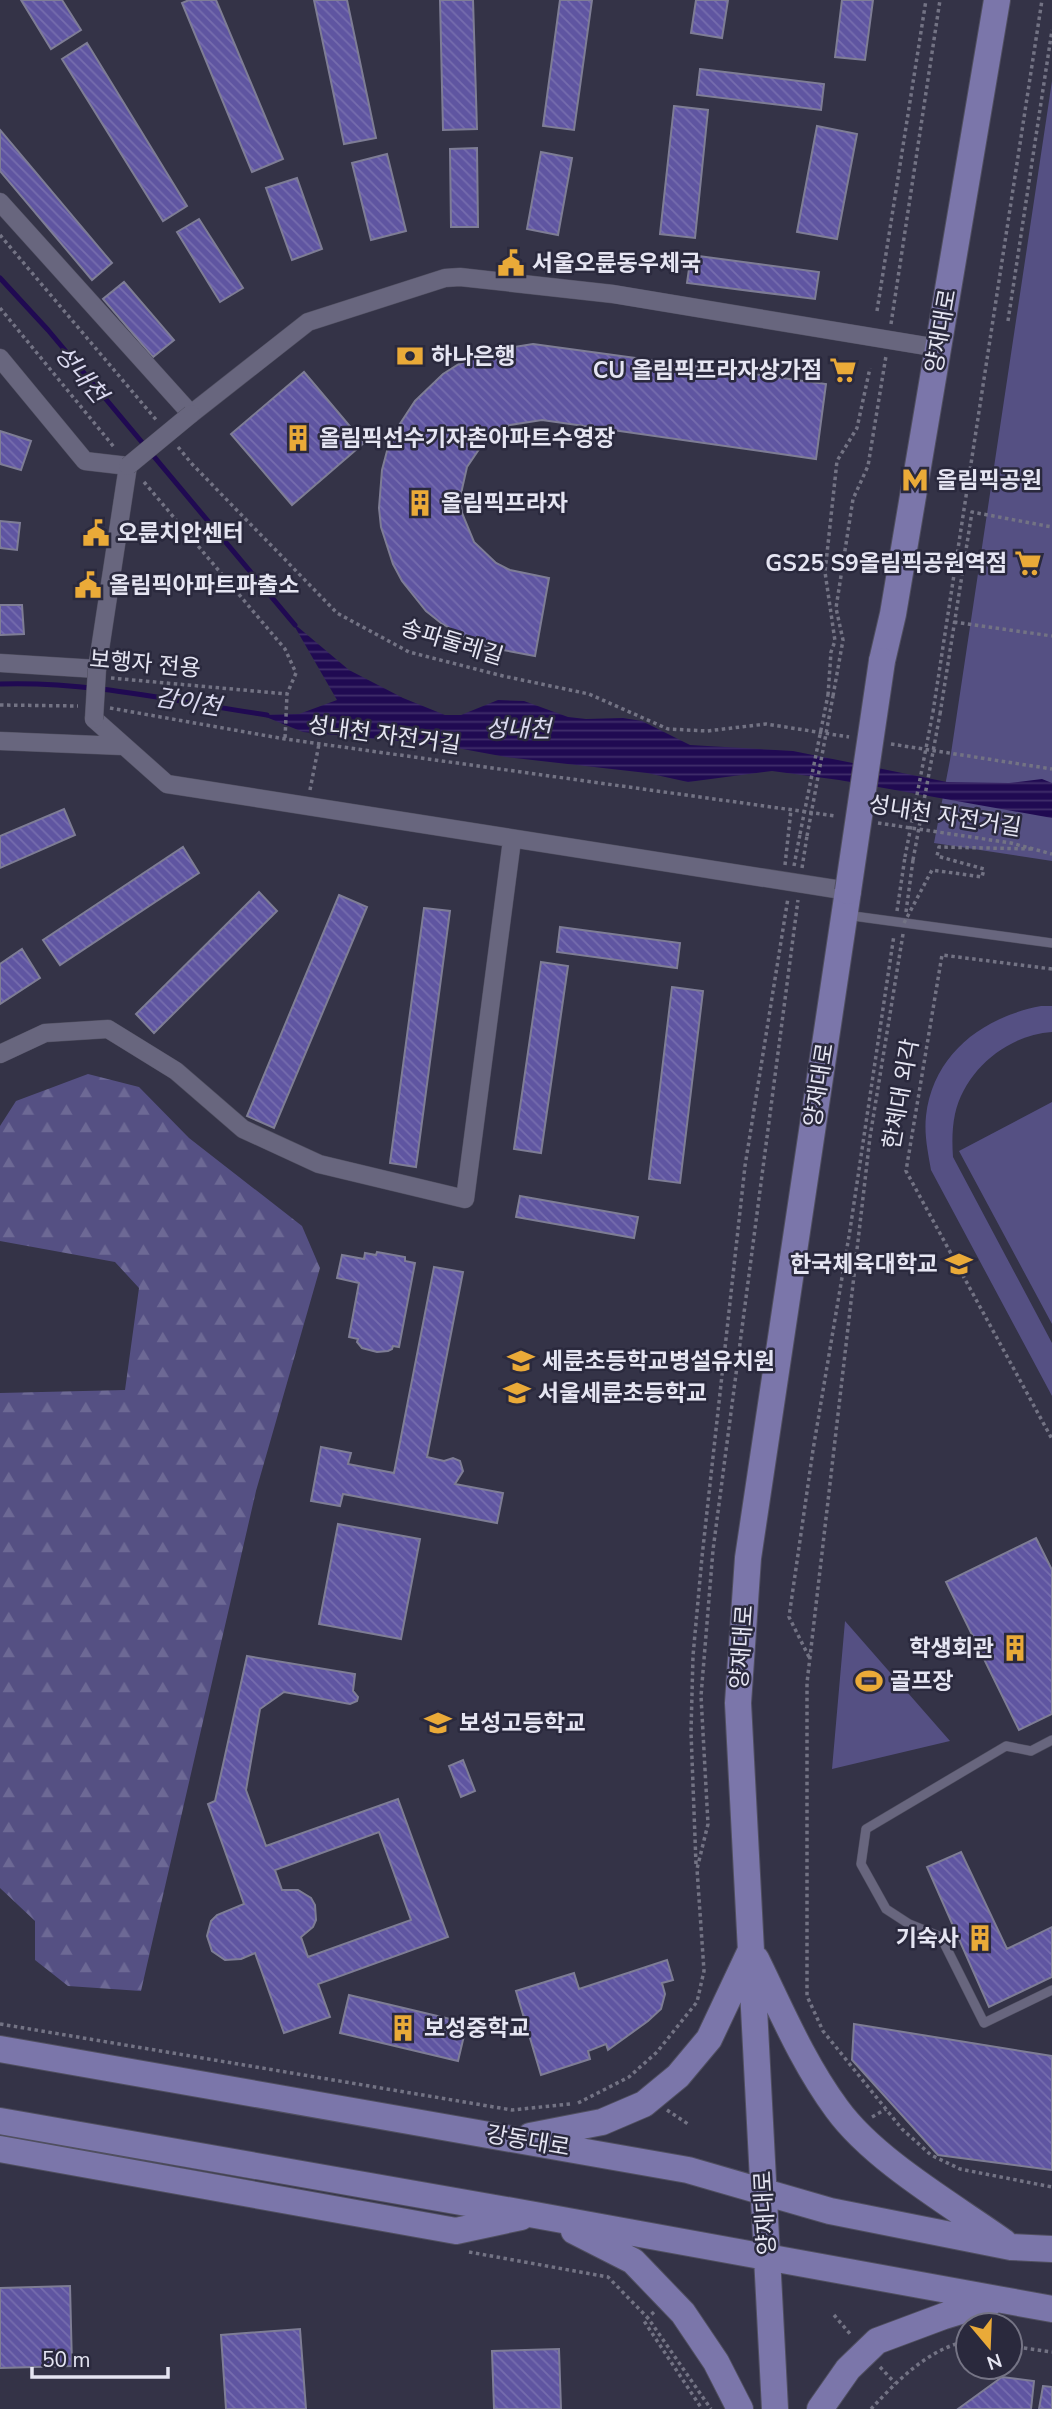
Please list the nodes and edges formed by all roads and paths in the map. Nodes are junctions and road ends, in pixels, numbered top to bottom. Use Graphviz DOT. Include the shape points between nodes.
graph roads {
  1 [pos="926,0"];
  2 [pos="940,0"];
  3 [pos="997,0"];
  4 [pos="1042,0"];
  5 [pos="1052,30"];
  6 [pos="0,202"];
  7 [pos="0,235"];
  8 [pos="0,308"];
  9 [pos="877,311"];
  10 [pos="1008,321"];
  11 [pos="888,340"];
  12 [pos="938,348"];
  13 [pos="0,358"];
  14 [pos="870,368"];
  15 [pos="191,414"];
  16 [pos="158,422"];
  17 [pos="175,443"];
  18 [pos="129,466"];
  19 [pos="1052,527"];
  20 [pos="954,622"];
  21 [pos="1052,636"];
  22 [pos="0,663"];
  23 [pos="99,673"];
  24 [pos="287,694"];
  25 [pos="0,705"];
  26 [pos="92,711"];
  27 [pos="285,739"];
  28 [pos="859,739"];
  29 [pos="0,741"];
  30 [pos="885,743"];
  31 [pos="318,744"];
  32 [pos="122,746"];
  33 [pos="1052,769"];
  34 [pos="307,806"];
  35 [pos="791,809"];
  36 [pos="846,818"];
  37 [pos="873,822"];
  38 [pos="807,835"];
  39 [pos="512,839"];
  40 [pos="1034,849"];
  41 [pos="1052,853"];
  42 [pos="787,882"];
  43 [pos="846,903"];
  44 [pos="900,923"];
  45 [pos="1052,943"];
  46 [pos="791,952"];
  47 [pos="1052,969"];
  48 [pos="0,1054"];
  49 [pos="1052,1438"];
  50 [pos="810,1659"];
  51 [pos="1052,1740"];
  52 [pos="696,1869"];
  53 [pos="751,1950"];
  54 [pos="1052,1990"];
  55 [pos="0,2024"];
  56 [pos="0,2049"];
  57 [pos="0,2121"];
  58 [pos="515,2139"];
  59 [pos="0,2150"];
  60 [pos="1052,2187"];
  61 [pos="763,2191"];
  62 [pos="535,2215"];
  63 [pos="1011,2247"];
  64 [pos="1052,2249"];
  65 [pos="768,2257"];
  66 [pos="996,2300"];
  67 [pos="1052,2309"];
  68 [pos="954,2344"];
  69 [pos="1024,2348"];
  70 [pos="1052,2352"];
  71 [pos="702,2409"];
  72 [pos="711,2409"];
  73 [pos="740,2409"];
  74 [pos="775,2409"];
  75 [pos="820,2409"];
  76 [pos="871,2409"];
  1 -- 9 [label="path"];
  2 -- 11 [label="path"];
  3 -- 12 [label="main road, 양재대로"];
  4 -- 44 [label="path, bridge" via="933,712 905,857"];
  5 -- 10 [label="path"];
  6 -- 15 [label="street"];
  7 -- 16 [label="path"];
  8 -- 18 [label="path, 성내천 자전거길"];
  11 -- 12 [label="street"];
  11 -- 15 [label="street" via="613,294 452,277 308,322"];
  11 -- 38 [label="path, bridge" via="868,466 853,499 846,540 836,608 843,640"];
  12 -- 43 [label="main road, 양재대로, bridge" via="882,661"];
  13 -- 18 [label="street" via="85,461"];
  14 -- 42 [label="path, bridge" via="856,428 836,461 825,572 835,641 828,695"];
  15 -- 18 [label="street, bridge"];
  17 -- 28 [label="path, 송파둘레길" via="337,614 410,652 589,694 668,729 766,724"];
  18 -- 23 [label="street"];
  18 -- 24 [label="path, 성내천 자전거길" via="285,649 296,673"];
  19 -- 20 [label="path" via="972,512"];
  20 -- 21 [label="path"];
  20 -- 44 [label="path, bridge"];
  22 -- 23 [label="street"];
  23 -- 24 [label="path, 보행자 전용"];
  23 -- 26 [label="street, bridge"];
  24 -- 27 [label="path, 성내천 자전거길"];
  25 -- 26 [label="path" via="56,704"];
  26 -- 27 [label="path" via="124,710"];
  26 -- 32 [label="street"];
  27 -- 31 [label="path, 성내천 자전거길"];
  29 -- 32 [label="street"];
  30 -- 33 [label="path"];
  31 -- 34 [label="path"];
  31 -- 35 [label="path, 성내천 자전거길"];
  32 -- 34 [label="street" via="167,784"];
  34 -- 39 [label="street"];
  35 -- 36 [label="path, 성내천 자전거길"];
  35 -- 42 [label="path"];
  37 -- 40 [label="path, 성내천 자전거길"];
  39 -- 42 [label="street"];
  39 -- 48 [label="street" via="466,1199 319,1164 243,1129 176,1071 108,1029 45,1033"];
  40 -- 41 [label="path, 성내천 자전거길"];
  40 -- 44 [label="path, bridge" via="939,848 937,856 984,869 982,877 932,870"];
  42 -- 43 [label="street"];
  42 -- 52 [label="path" via="745,1166 702,1558 691,1731"];
  43 -- 44 [label="lane"];
  43 -- 53 [label="main road, 양재대로" via="747,1558 738,1703"];
  44 -- 45 [label="lane"];
  44 -- 50 [label="path" via="870,1137"];
  44 -- 50 [label="path" via="789,1617"];
  46 -- 52 [label="path" via="713,1550 701,1696 708,1824"];
  47 -- 49 [label="path, 한체대 외각" via="942,955 906,1171"];
  50 -- 60 [label="path" via="807,1996 823,2031 902,2129 931,2155 958,2168"];
  51 -- 54 [label="lane" via="1031,1751 1006,1746 866,1829 861,1864 886,1909 941,1937 984,2023"];
  52 -- 55 [label="path" via="704,1972 698,2002 657,2052 629,2077 579,2103 512,2110"];
  53 -- 58 [label="main road" via="709,2039 678,2076 644,2104 602,2122"];
  53 -- 61 [label="main road, 양재대로"];
  53 -- 63 [label="main road" via="810,2069 838,2112 881,2155"];
  56 -- 58 [label="main road, 강동대로"];
  57 -- 62 [label="main road"];
  58 -- 61 [label="main road, 강동대로" via="688,2170"];
  59 -- 62 [label="main road" via="456,2231"];
  61 -- 63 [label="main road, 강동대로" via="830,2211"];
  61 -- 65 [label="main road, 양재대로"];
  62 -- 65 [label="main road"];
  62 -- 73 [label="main road" via="633,2261 683,2313"];
  63 -- 64 [label="main road, 강동대로"];
  65 -- 66 [label="main road"];
  65 -- 74 [label="main road, 양재대로"];
  66 -- 67 [label="main road"];
  66 -- 75 [label="main road" via="877,2341 848,2369"];
  68 -- 76 [label="path" via="918,2364"];
  69 -- 70 [label="path"];
  71 -- 72 [label="path" via="646,2319"];
}
